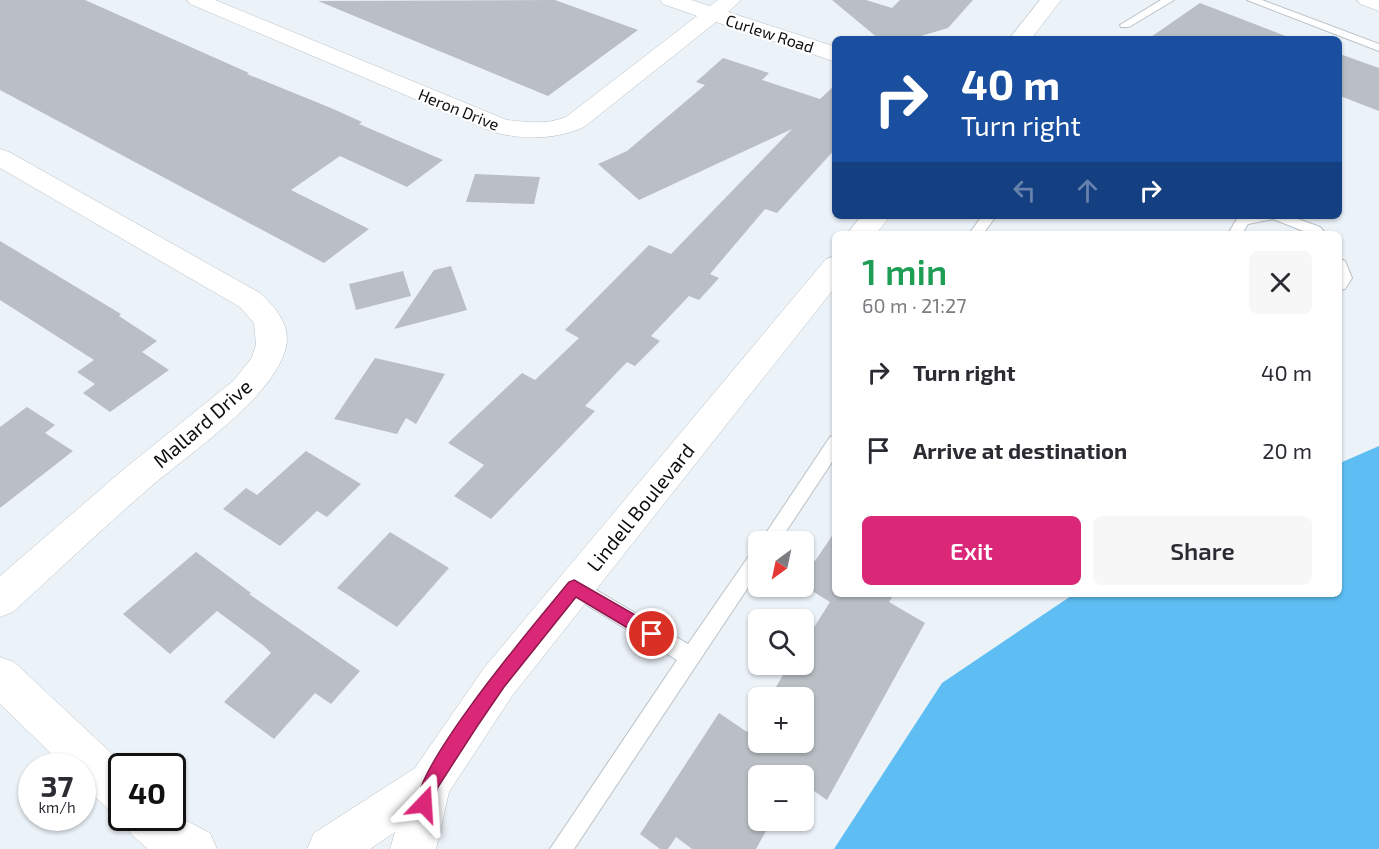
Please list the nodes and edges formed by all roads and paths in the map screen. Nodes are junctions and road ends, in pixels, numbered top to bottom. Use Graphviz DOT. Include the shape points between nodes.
graph roads {
  1 [pos="197,0"];
  2 [pos="670,0"];
  3 [pos="1051,0"];
  4 [pos="1169,0"];
  5 [pos="1252,0"];
  6 [pos="1285,0"];
  7 [pos="1366,0"];
  8 [pos="1379,4"];
  9 [pos="722,7"];
  10 [pos="1276,8"];
  11 [pos="1125,25"];
  12 [pos="1022,36"];
  13 [pos="1379,48"];
  14 [pos="832,53"];
  15 [pos="0,157"];
  16 [pos="874,219"];
  17 [pos="1285,219"];
  18 [pos="864,231"];
  19 [pos="1316,231"];
  20 [pos="832,271"];
  21 [pos="832,448"];
  22 [pos="776,531"];
  23 [pos="748,572"];
  24 [pos="574,587"];
  25 [pos="0,600"];
  26 [pos="691,657"];
  27 [pos="0,676"];
  28 [pos="108,780"];
  29 [pos="430,783"];
  30 [pos="330,849"];
  31 [pos="413,849"];
  32 [pos="561,849"];
  1 -- 9 [label="street, Heron Drive" via="502,127 538,131 558,129 588,115"];
  2 -- 9 [label="street, Curlew Road"];
  3 -- 12 [label="street"];
  4 -- 11 [label="lane"];
  5 -- 10 [label="lane"];
  6 -- 10 [label="lane"];
  7 -- 8 [label="street"];
  9 -- 14 [label="street, Curlew Road"];
  10 -- 13 [label="lane"];
  15 -- 25 [label="street, Mallard Drive" via="250,300 263,310 273,339 269,356 244,390"];
  16 -- 18 [label="street"];
  17 -- 19 [label="lane"];
  20 -- 24 [label="street, Lindell Boulevard"];
  21 -- 22 [label="lane"];
  23 -- 26 [label="lane"];
  24 -- 26 [label="lane"];
  24 -- 29 [label="street, Lindell Boulevard" via="498,682"];
  26 -- 32 [label="lane"];
  27 -- 28 [label="street"];
  29 -- 30 [label="street, Lindell Boulevard"];
  29 -- 31 [label="street, Lindell Boulevard"];
}
